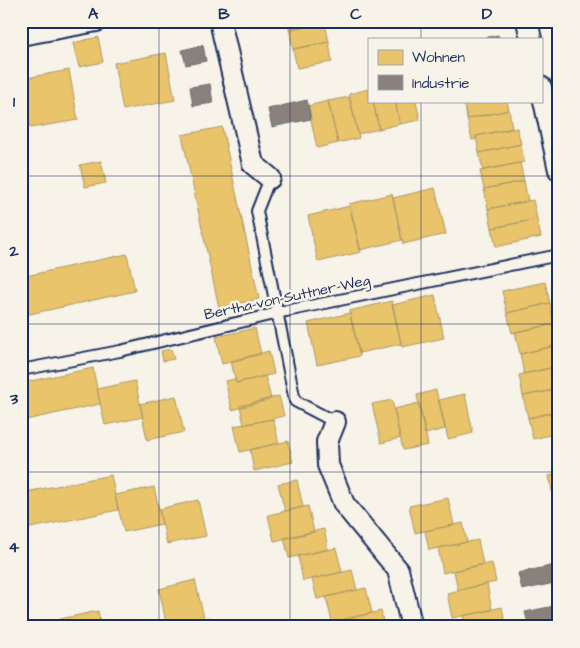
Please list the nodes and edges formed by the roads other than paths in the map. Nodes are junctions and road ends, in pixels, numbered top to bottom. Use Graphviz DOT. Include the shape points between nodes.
graph roads {
  1 [pos="97,21"];
  2 [pos="220,21"];
  3 [pos="527,21"];
  4 [pos="21,35"];
  5 [pos="531,38"];
  6 [pos="542,93"];
  7 [pos="559,170"];
  8 [pos="270,178"];
  9 [pos="559,255"];
  10 [pos="278,313"];
  11 [pos="21,370"];
  12 [pos="335,422"];
  13 [pos="412,627"];
  1 -- 4 [label="street"];
  2 -- 8 [label="street" via="253,164"];
  3 -- 5 [label="street"];
  6 -- 7 [label="street"];
  8 -- 10 [label="lane" via="257,212"];
  9 -- 10 [label="lane, Bertha-von-Suttner-Weg"];
  10 -- 11 [label="lane, Bertha-von-Suttner-Weg" via="120,351"];
  10 -- 12 [label="lane" via="295,401"];
  12 -- 13 [label="street" via="327,442 328,465 344,504 398,570"];
}
